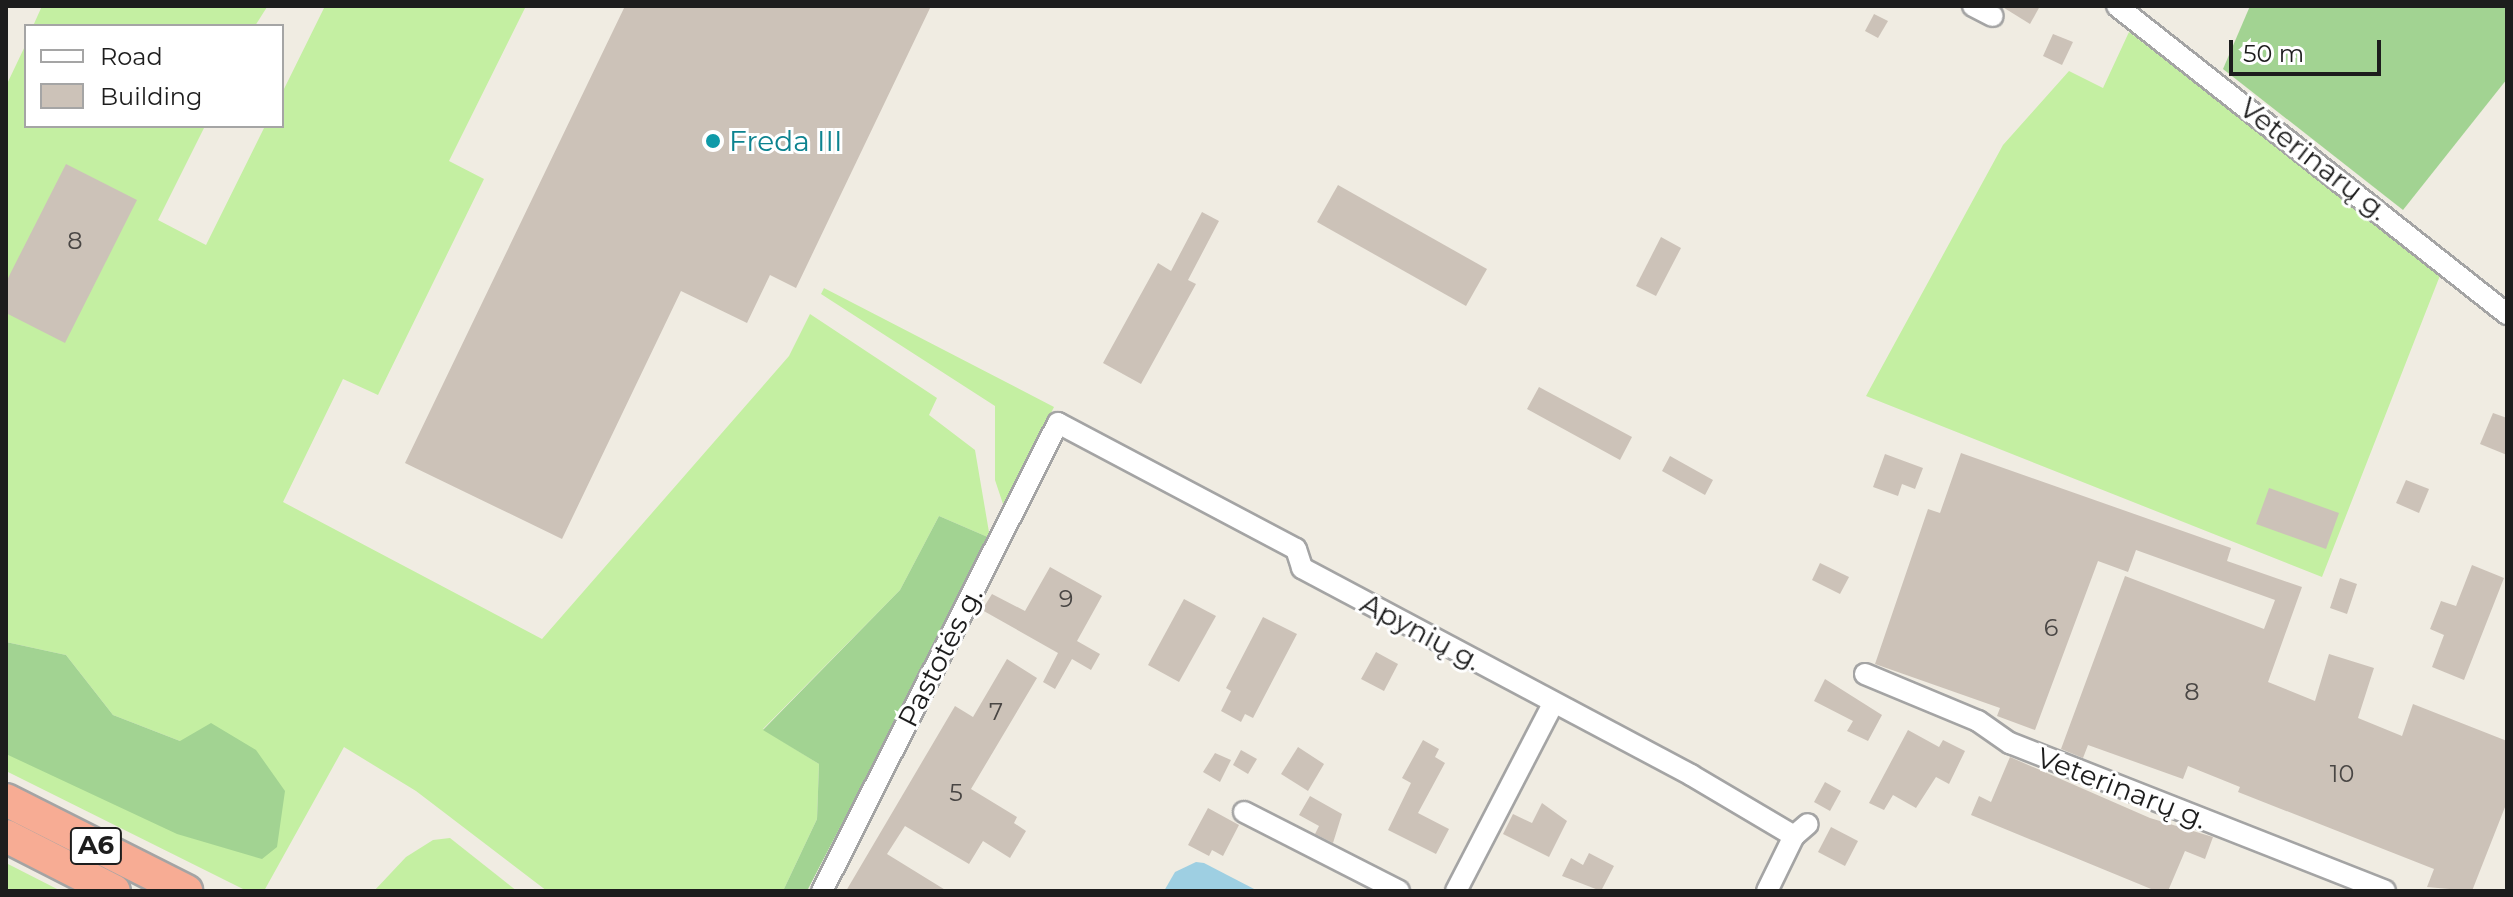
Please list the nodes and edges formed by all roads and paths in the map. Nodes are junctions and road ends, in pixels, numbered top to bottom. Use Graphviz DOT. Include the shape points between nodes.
graph roads {
  1 [pos="1973,6"];
  2 [pos="2117,6"];
  3 [pos="1993,16"];
  4 [pos="2507,314"];
  5 [pos="1058,423"];
  6 [pos="1865,674"];
  7 [pos="1553,704"];
  8 [pos="6,800"];
  9 [pos="1244,812"];
  10 [pos="6,836"];
  11 [pos="114,891"];
  12 [pos="186,891"];
  13 [pos="822,891"];
  14 [pos="1399,891"];
  15 [pos="1456,891"];
  16 [pos="1767,891"];
  17 [pos="2385,891"];
  1 -- 3 [label="street"];
  2 -- 4 [label="street, Veterinarų g."];
  5 -- 7 [label="street, Apynių g." via="1296,549 1302,568"];
  5 -- 13 [label="street, Pastotės g."];
  6 -- 17 [label="street, Veterinarų g." via="1978,721 2010,743"];
  7 -- 15 [label="street"];
  7 -- 16 [label="street, Apynių g." via="1801,830"];
  8 -- 12 [label="highway, A6"];
  9 -- 14 [label="street"];
  10 -- 11 [label="highway, A6"];
}
